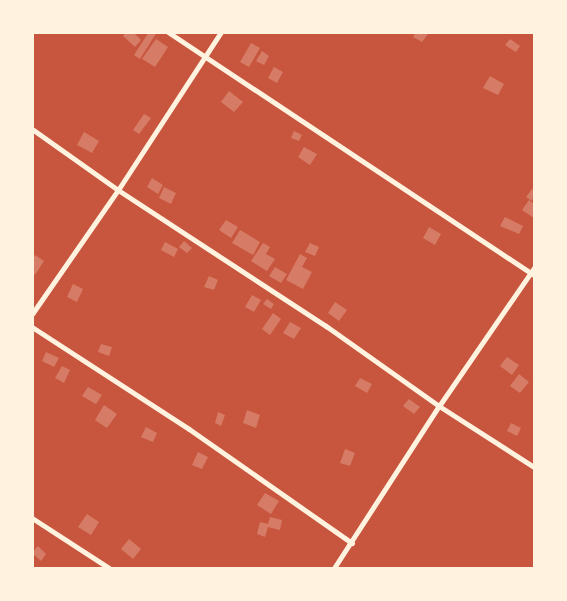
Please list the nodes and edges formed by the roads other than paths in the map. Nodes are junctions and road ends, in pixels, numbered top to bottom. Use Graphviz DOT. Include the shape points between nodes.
graph roads {
  1 [pos="168,32"];
  2 [pos="221,32"];
  3 [pos="206,57"];
  4 [pos="32,129"];
  5 [pos="118,190"];
  6 [pos="533,272"];
  7 [pos="32,314"];
  8 [pos="32,327"];
  9 [pos="439,406"];
  10 [pos="534,467"];
  11 [pos="32,518"];
  12 [pos="352,543"];
  13 [pos="109,568"];
  14 [pos="334,568"];
  1 -- 3 [label="street"];
  2 -- 3 [label="street"];
  3 -- 5 [label="street"];
  3 -- 6 [label="street"];
  4 -- 5 [label="street"];
  5 -- 7 [label="street"];
  5 -- 9 [label="street" via="326,326"];
  6 -- 9 [label="street"];
  8 -- 12 [label="street" via="188,429"];
  9 -- 10 [label="street"];
  9 -- 12 [label="street"];
  11 -- 13 [label="street"];
  12 -- 14 [label="street"];
}
